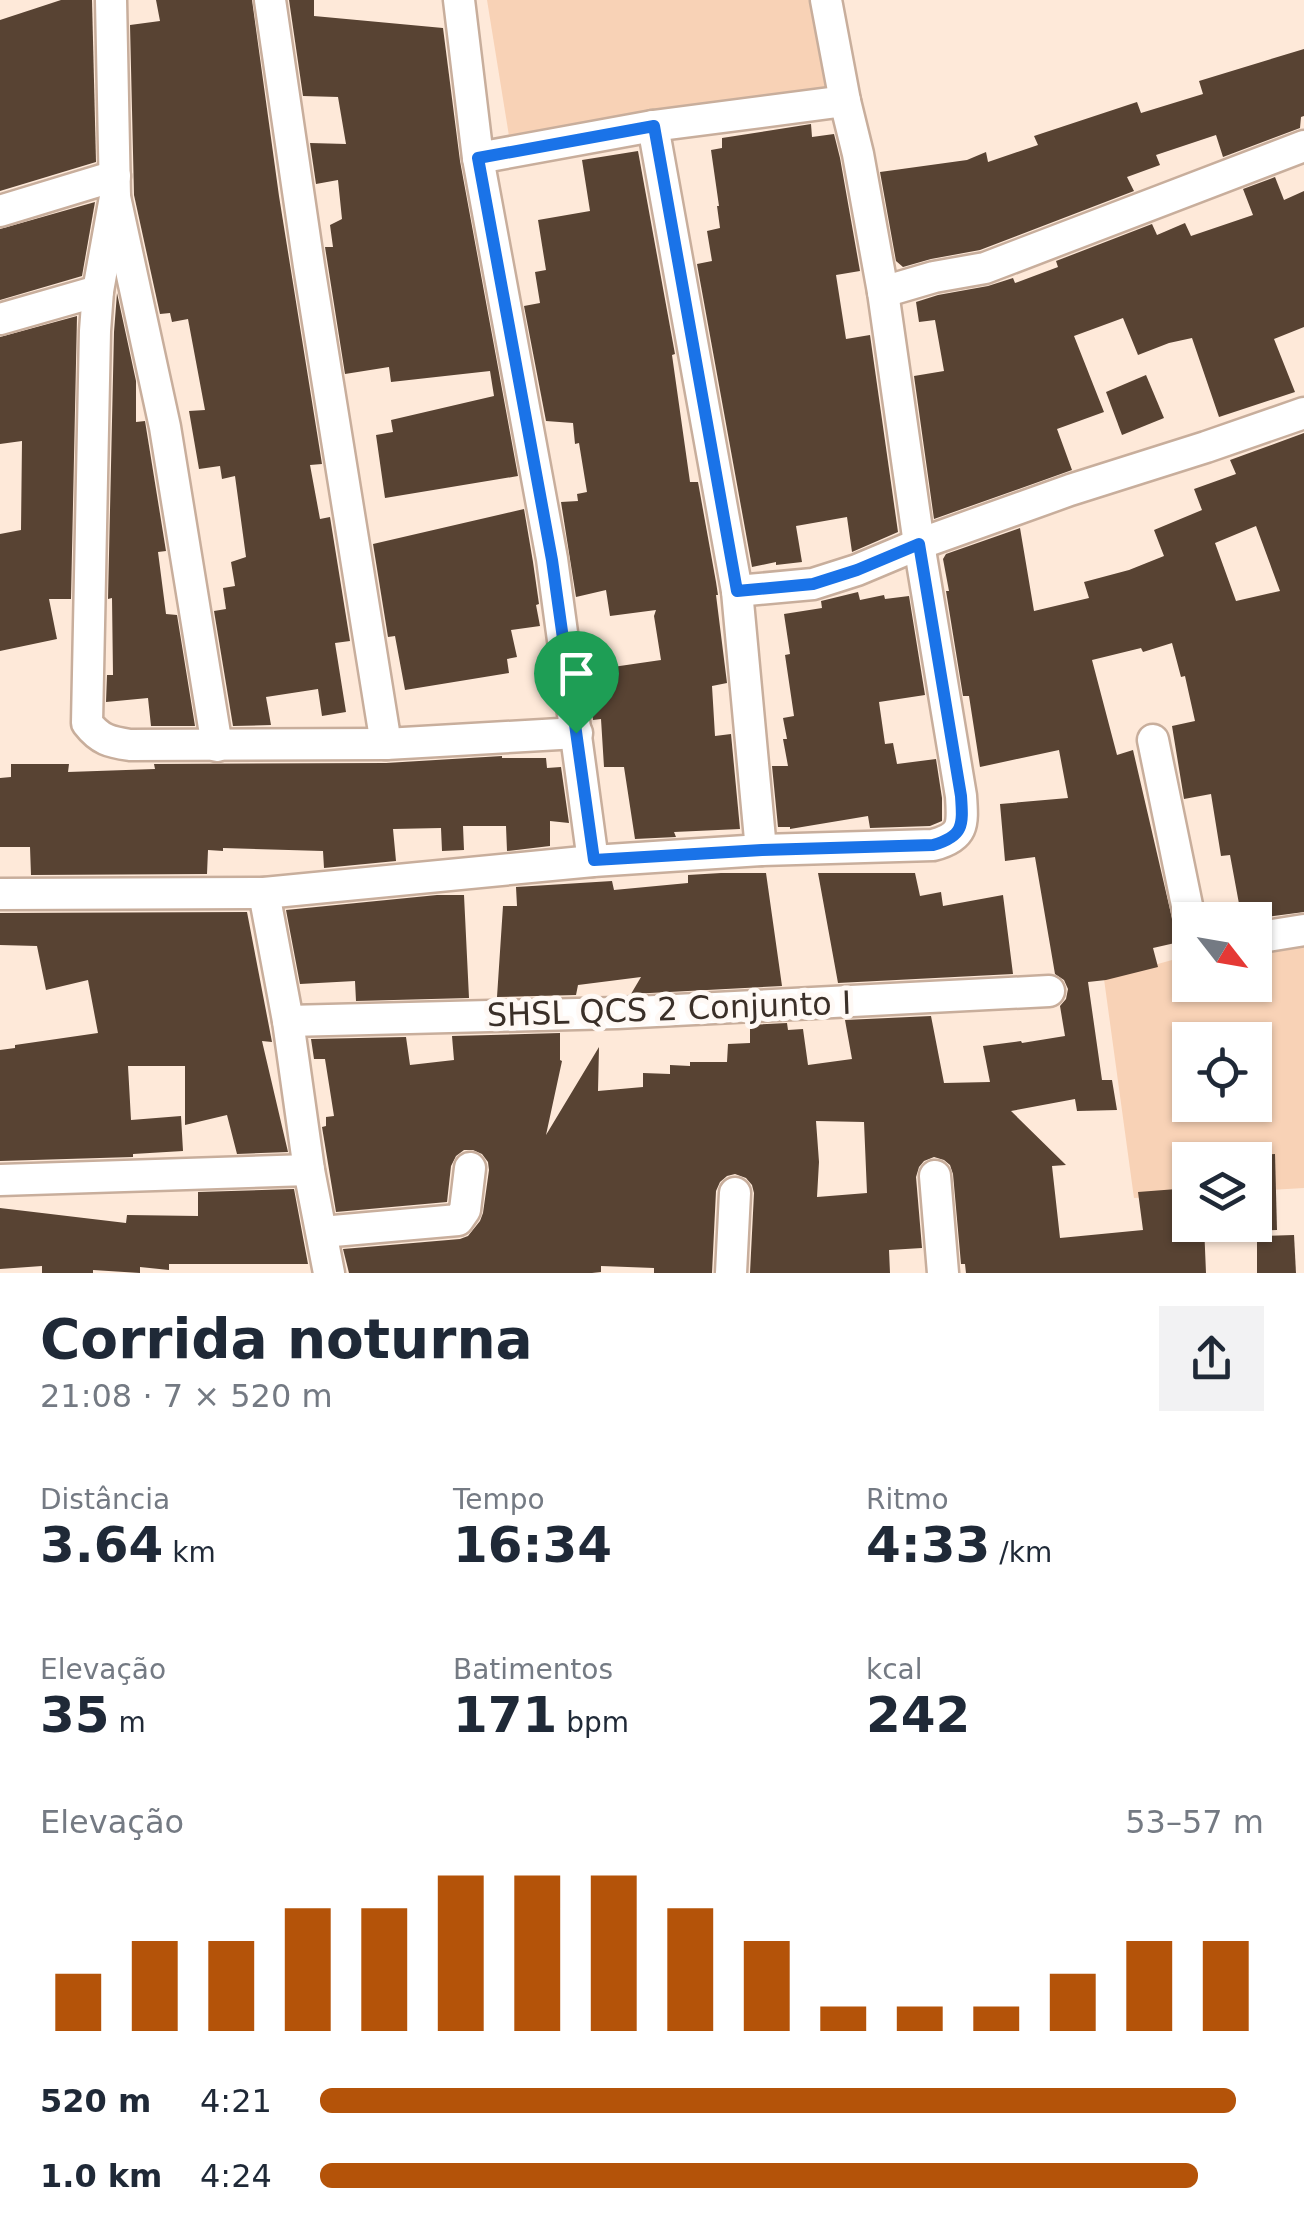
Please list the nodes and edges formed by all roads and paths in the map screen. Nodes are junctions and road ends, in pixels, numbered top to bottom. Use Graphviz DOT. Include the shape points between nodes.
graph roads {
  1 [pos="111,0"];
  2 [pos="270,0"];
  3 [pos="459,0"];
  4 [pos="826,0"];
  5 [pos="845,102"];
  6 [pos="654,126"];
  7 [pos="1304,146"];
  8 [pos="478,158"];
  9 [pos="115,186"];
  10 [pos="0,211"];
  11 [pos="98,291"];
  12 [pos="883,292"];
  13 [pos="0,318"];
  14 [pos="1304,414"];
  15 [pos="919,544"];
  16 [pos="737,591"];
  17 [pos="576,733"];
  18 [pos="1153,740"];
  19 [pos="386,744"];
  20 [pos="217,746"];
  21 [pos="762,850"];
  22 [pos="594,860"];
  23 [pos="264,893"];
  24 [pos="0,894"];
  25 [pos="1186,902"];
  26 [pos="1304,930"];
  27 [pos="1272,935"];
  28 [pos="1049,991"];
  29 [pos="288,1021"];
  30 [pos="470,1168"];
  31 [pos="309,1170"];
  32 [pos="934,1176"];
  33 [pos="0,1180"];
  34 [pos="735,1192"];
  35 [pos="322,1232"];
  36 [pos="329,1273"];
  37 [pos="732,1273"];
  38 [pos="942,1273"];
  1 -- 9 [label="street"];
  2 -- 19 [label="street"];
  3 -- 8 [label="street"];
  4 -- 5 [label="street"];
  5 -- 6 [label="street"];
  5 -- 12 [label="street"];
  6 -- 8 [label="street"];
  6 -- 16 [label="street"];
  7 -- 12 [label="street" via="985,268"];
  8 -- 17 [label="street" via="552,560"];
  9 -- 10 [label="street"];
  9 -- 11 [label="street"];
  9 -- 20 [label="street" via="165,427"];
  11 -- 13 [label="street"];
  11 -- 20 [label="street" via="87,723 110,742"];
  12 -- 15 [label="street"];
  14 -- 15 [label="street"];
  15 -- 16 [label="street" via="813,584"];
  15 -- 21 [label="street" via="961,796 959,832 933,845"];
  16 -- 21 [label="street"];
  17 -- 19 [label="street"];
  17 -- 22 [label="street"];
  18 -- 25 [label="street"];
  19 -- 20 [label="street"];
  21 -- 22 [label="street"];
  22 -- 23 [label="street"];
  23 -- 24 [label="street"];
  23 -- 29 [label="street"];
  26 -- 27 [label="street"];
  28 -- 29 [label="street, SHSL QCS 2 Conjunto I"];
  29 -- 31 [label="street"];
  30 -- 35 [label="street" via="458,1220"];
  31 -- 33 [label="street"];
  31 -- 35 [label="street"];
  32 -- 38 [label="street"];
  34 -- 37 [label="street"];
  35 -- 36 [label="street"];
}
